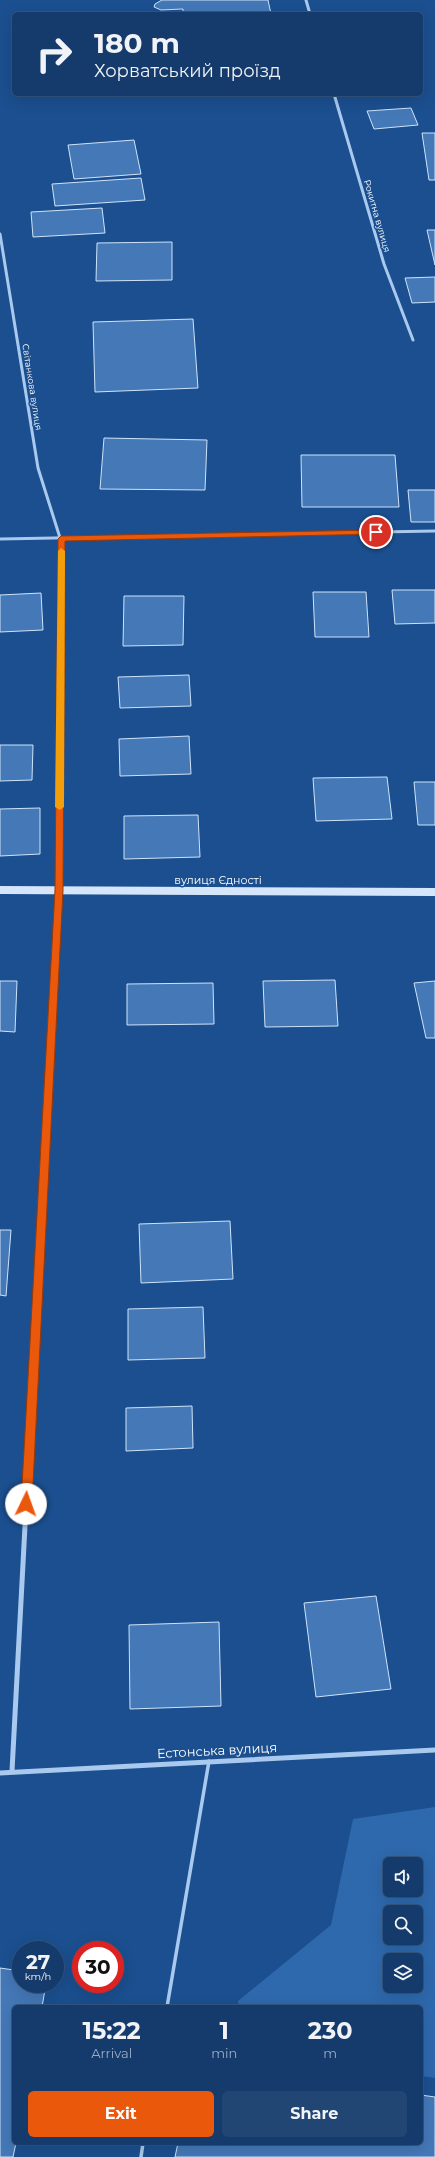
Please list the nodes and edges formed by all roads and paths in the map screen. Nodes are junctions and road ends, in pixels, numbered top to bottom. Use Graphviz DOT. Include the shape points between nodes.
graph roads {
  1 [pos="306,0"];
  2 [pos="309,12"];
  3 [pos="335,96"];
  4 [pos="0,234"];
  5 [pos="412,340"];
  6 [pos="435,531"];
  7 [pos="0,539"];
  8 [pos="61,539"];
  9 [pos="0,890"];
  10 [pos="59,890"];
  11 [pos="435,892"];
  12 [pos="435,1750"];
  13 [pos="209,1761"];
  14 [pos="12,1771"];
  15 [pos="0,1773"];
  16 [pos="167,2005"];
  17 [pos="143,2145"];
  18 [pos="141,2157"];
  1 -- 2 [label="street"];
  3 -- 5 [label="street, Рокитна вулиця" via="384,264"];
  4 -- 8 [label="street, Світанкова вулиця" via="38,468"];
  6 -- 8 [label="street"];
  7 -- 8 [label="street"];
  8 -- 10 [label="street, Світанкова вулиця"];
  9 -- 10 [label="main road, вулиця Єдності"];
  10 -- 11 [label="main road, вулиця Єдності"];
  10 -- 14 [label="street, Світанкова вулиця"];
  12 -- 13 [label="street, Естонська вулиця"];
  13 -- 14 [label="street, Естонська вулиця"];
  13 -- 16 [label="lane"];
  14 -- 15 [label="street, Естонська вулиця"];
  17 -- 18 [label="lane"];
}
